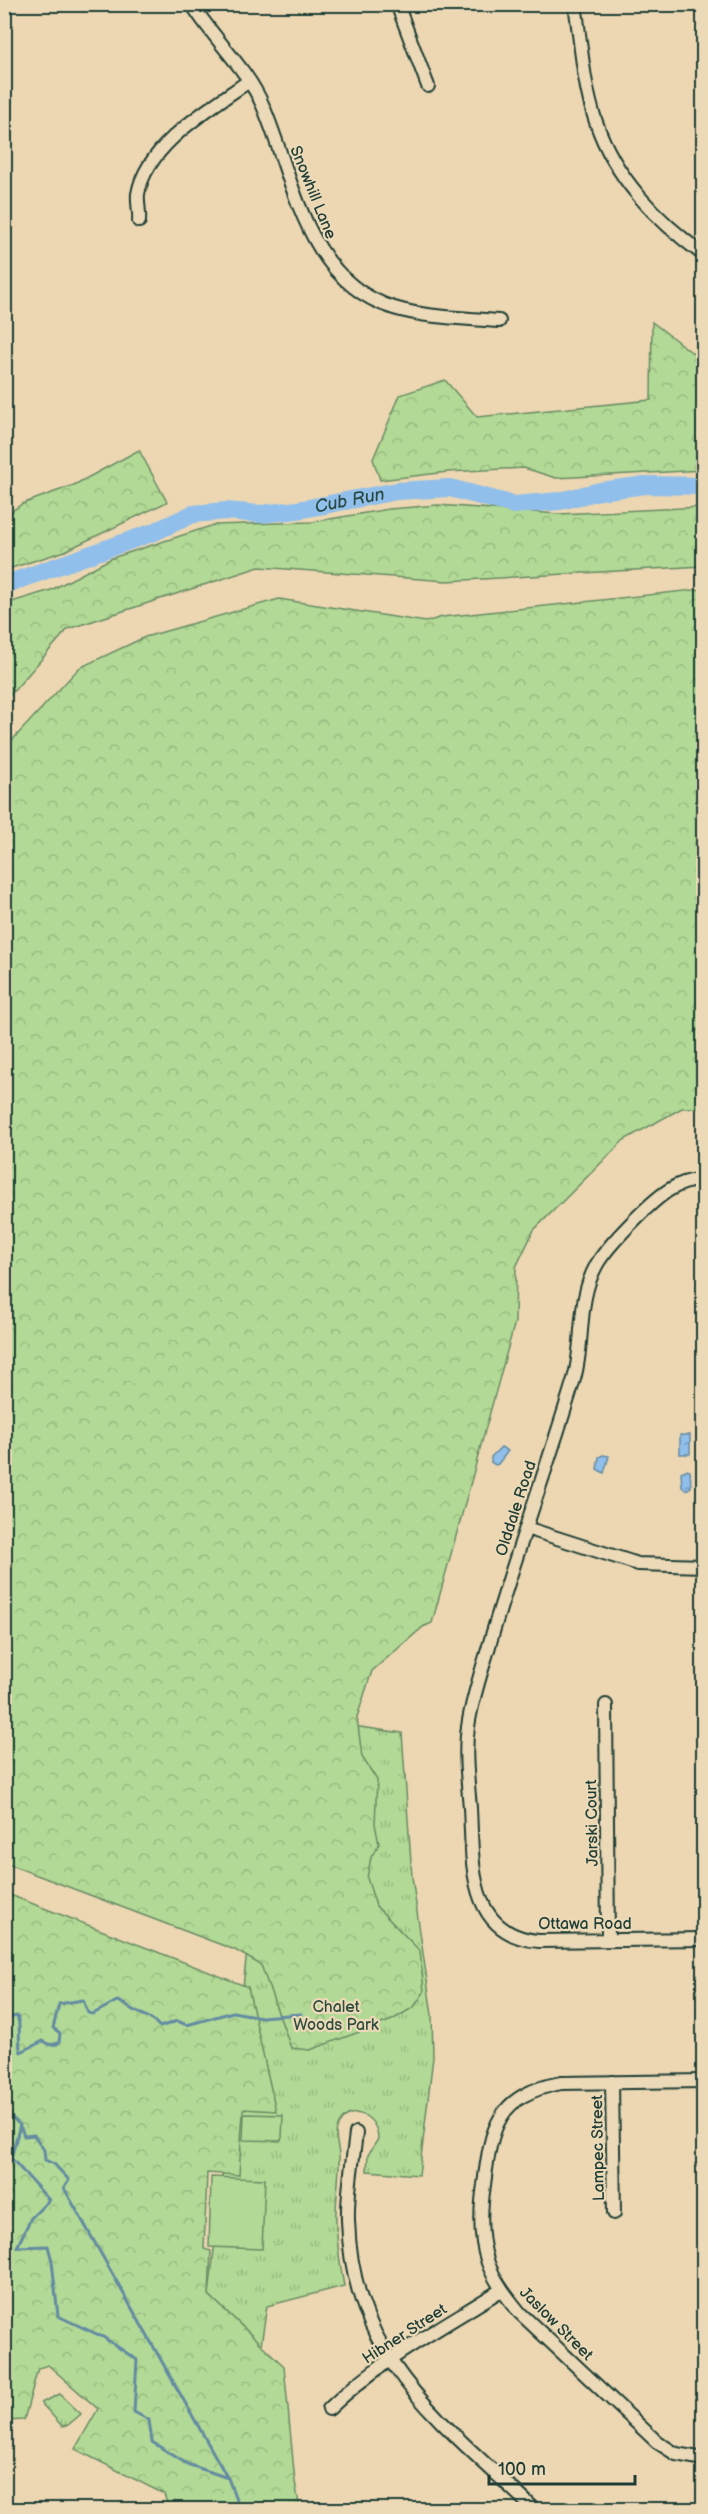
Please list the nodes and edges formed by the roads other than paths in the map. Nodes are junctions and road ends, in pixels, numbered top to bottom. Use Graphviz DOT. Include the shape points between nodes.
graph roads {
  1 [pos="192,4"];
  2 [pos="397,4"];
  3 [pos="575,4"];
  4 [pos="249,81"];
  5 [pos="428,87"];
  6 [pos="139,221"];
  7 [pos="704,255"];
  8 [pos="499,321"];
  9 [pos="704,1179"];
  10 [pos="526,1528"];
  11 [pos="704,1566"];
  12 [pos="606,1704"];
  13 [pos="481,1902"];
  14 [pos="704,1939"];
  15 [pos="609,1940"];
  16 [pos="704,2081"];
  17 [pos="612,2082"];
  18 [pos="356,2133"];
  19 [pos="614,2213"];
  20 [pos="501,2290"];
  21 [pos="390,2362"];
  22 [pos="329,2409"];
  23 [pos="704,2459"];
  24 [pos="535,2510"];
  1 -- 4 [label="street, Snowhill Lane"];
  2 -- 5 [label="street"];
  3 -- 7 [label="street" via="588,93 606,146 641,199"];
  4 -- 6 [label="street" via="190,121 161,151 138,193"];
  4 -- 8 [label="street, Snowhill Lane" via="262,104 314,240 346,282 377,303 397,309"];
  9 -- 10 [label="street, Olddale Road" via="680,1184 660,1197 596,1265 582,1304 574,1377"];
  10 -- 11 [label="street" via="638,1564"];
  10 -- 13 [label="street, Olddale Road" via="468,1728 466,1753 474,1877"];
  12 -- 15 [label="street, Jarski Court"];
  13 -- 15 [label="street, Ottawa Road" via="496,1922 518,1936 539,1941"];
  14 -- 15 [label="street, Ottawa Road"];
  16 -- 17 [label="street, Jaslow Street"];
  17 -- 19 [label="street, Lampec Street"];
  17 -- 20 [label="street, Jaslow Street" via="540,2087 516,2100 496,2124 488,2147 481,2222 485,2254"];
  18 -- 21 [label="street" via="349,2198 351,2254 369,2321"];
  20 -- 21 [label="street, Hibner Street"];
  20 -- 23 [label="street, Jaslow Street" via="520,2313 657,2442 676,2454"];
  21 -- 22 [label="street, Hibner Street" via="347,2391"];
  21 -- 24 [label="street" via="426,2406"];
}
